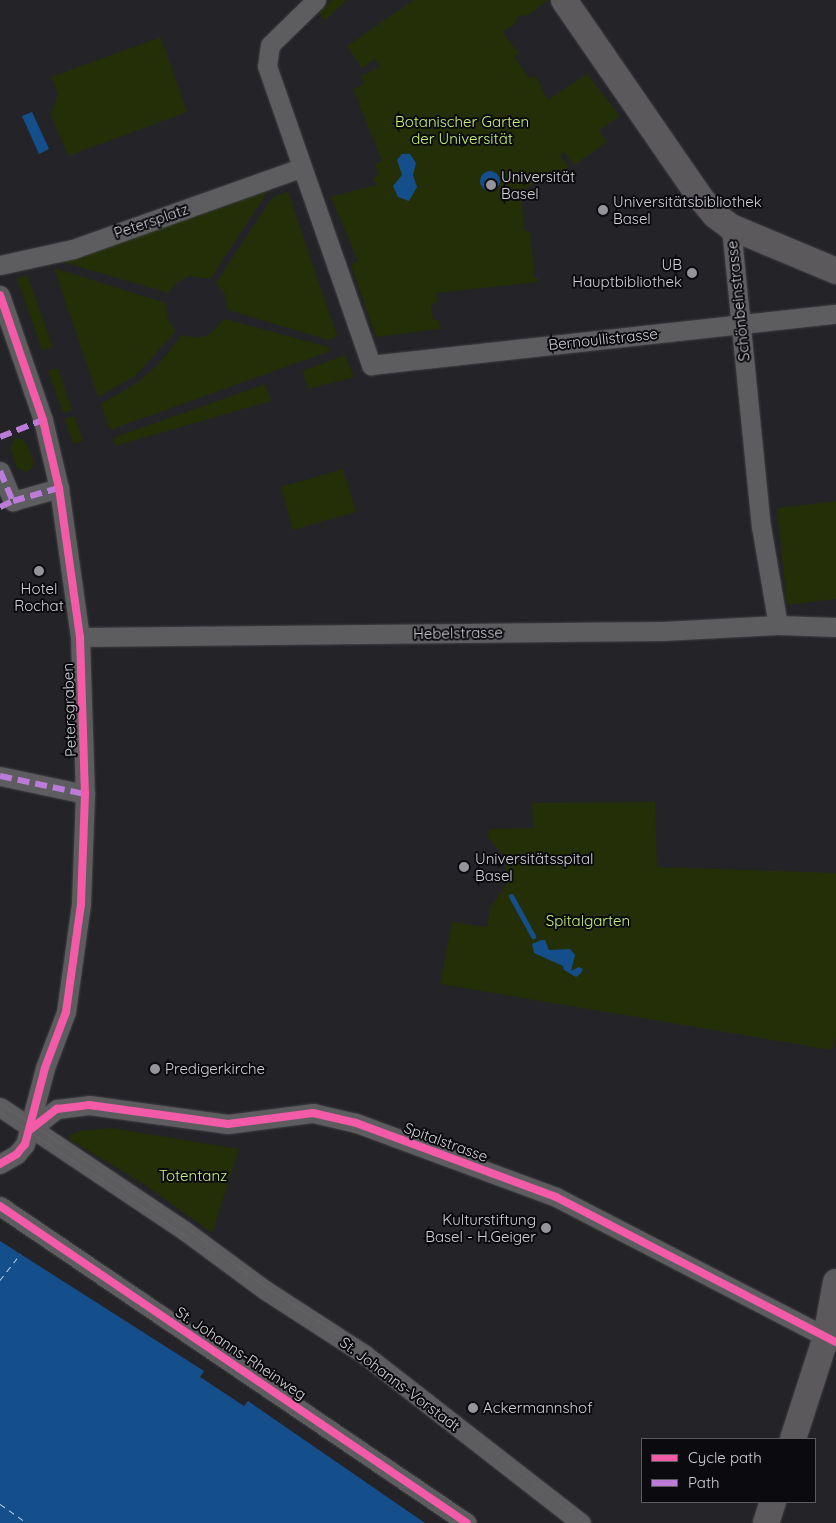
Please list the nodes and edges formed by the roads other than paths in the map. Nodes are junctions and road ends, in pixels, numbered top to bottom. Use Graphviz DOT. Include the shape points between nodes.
graph roads {
  1 [pos="316,0"];
  2 [pos="564,0"];
  3 [pos="300,168"];
  4 [pos="731,227"];
  5 [pos="0,265"];
  6 [pos="836,272"];
  7 [pos="0,295"];
  8 [pos="836,314"];
  9 [pos="740,323"];
  10 [pos="0,472"];
  11 [pos="59,488"];
  12 [pos="7,504"];
  13 [pos="778,625"];
  14 [pos="836,627"];
  15 [pos="80,637"];
  16 [pos="0,776"];
  17 [pos="85,794"];
  18 [pos="0,1107"];
  19 [pos="31,1129"];
  20 [pos="0,1164"];
  21 [pos="0,1206"];
  22 [pos="836,1282"];
  23 [pos="831,1331"];
  24 [pos="793,1438"];
  25 [pos="773,1503"];
  26 [pos="467,1523"];
  27 [pos="581,1523"];
  28 [pos="766,1523"];
  1 -- 3 [label="street" via="270,45 266,60"];
  2 -- 4 [label="main road, Schönbeinstrasse" via="699,196"];
  3 -- 5 [label="street, Petersplatz" via="73,249"];
  3 -- 9 [label="street, Bernoullistrasse" via="371,365"];
  4 -- 6 [label="main road"];
  4 -- 9 [label="street, Schönbeinstrasse"];
  7 -- 11 [label="street, Petersgraben" via="43,420"];
  8 -- 9 [label="street, Bernoullistrasse"];
  9 -- 13 [label="street, Schönbeinstrasse" via="762,526"];
  10 -- 12 [label="street"];
  11 -- 12 [label="street"];
  11 -- 15 [label="street, Petersgraben"];
  13 -- 14 [label="street, Hebelstrasse"];
  13 -- 15 [label="street, Hebelstrasse" via="664,631"];
  15 -- 17 [label="street, Petersgraben"];
  16 -- 17 [label="street"];
  17 -- 19 [label="street, Petersgraben" via="81,904 66,1012 46,1068"];
  18 -- 19 [label="street"];
  19 -- 20 [label="street" via="22,1149"];
  19 -- 23 [label="street, Spitalstrasse" via="57,1109 89,1105 228,1124 313,1113 356,1123 556,1197"];
  19 -- 27 [label="street, St. Johanns-Vorstadt" via="364,1354"];
  21 -- 26 [label="street, St. Johanns-Rheinweg"];
  22 -- 23 [label="main road"];
  23 -- 24 [label="main road"];
  25 -- 28 [label="main road"];
}
